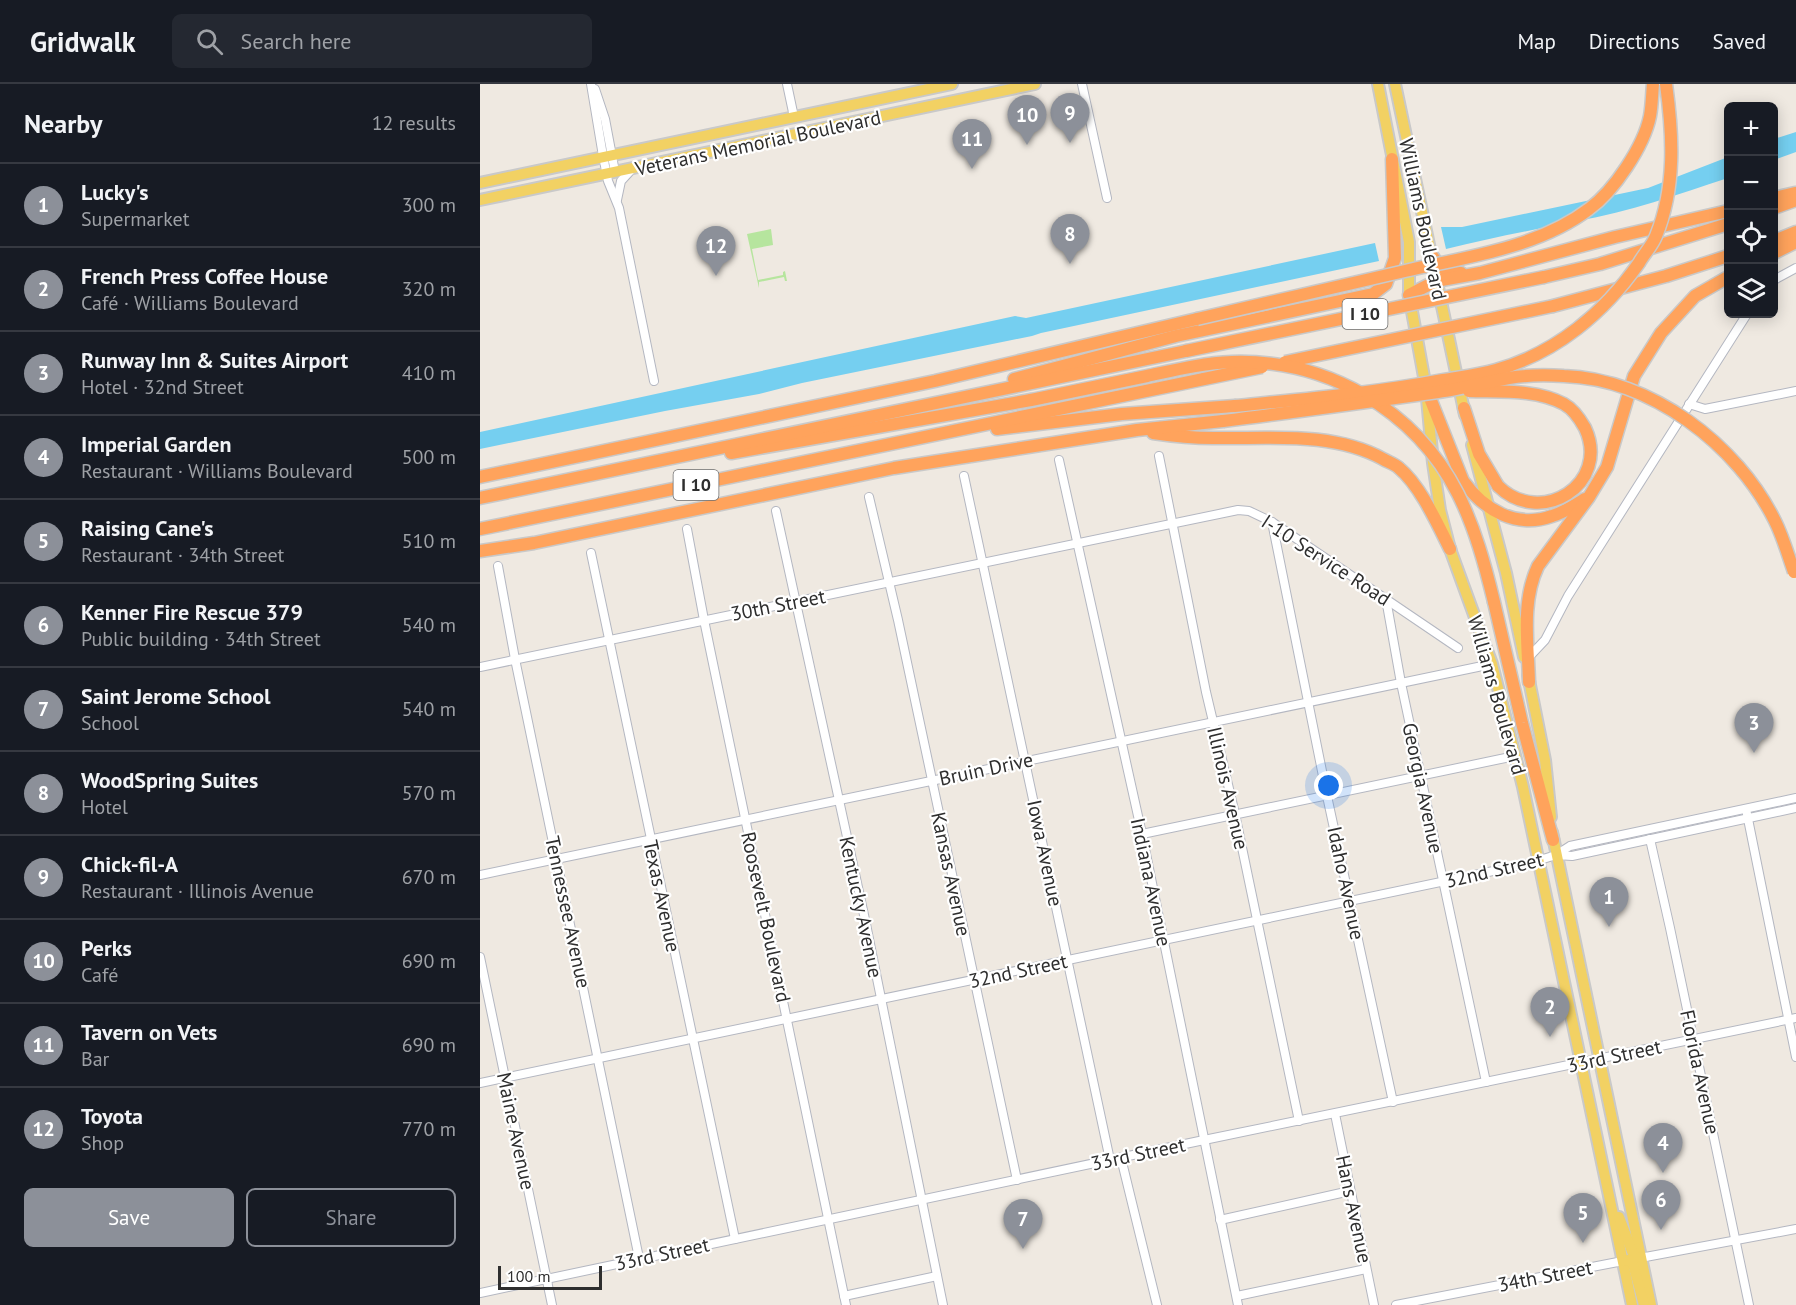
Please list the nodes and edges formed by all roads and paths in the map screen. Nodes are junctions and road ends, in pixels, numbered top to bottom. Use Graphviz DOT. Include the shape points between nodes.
graph roads {
  1 [pos="592,84"];
  2 [pos="787,84"];
  3 [pos="950,84"];
  4 [pos="1035,84"];
  5 [pos="1082,84"];
  6 [pos="1378,84"];
  7 [pos="1395,84"];
  8 [pos="1653,84"];
  9 [pos="1666,84"];
  10 [pos="911,93"];
  11 [pos="898,114"];
  12 [pos="830,115"];
  13 [pos="794,117"];
  14 [pos="751,126"];
  15 [pos="825,129"];
  16 [pos="774,139"];
  17 [pos="643,148"];
  18 [pos="607,156"];
  19 [pos="1392,159"];
  20 [pos="674,160"];
  21 [pos="646,165"];
  22 [pos="633,168"];
  23 [pos="611,173"];
  24 [pos="483,182"];
  25 [pos="1796,192"];
  26 [pos="480,194"];
  27 [pos="1778,197"];
  28 [pos="1107,198"];
  29 [pos="480,200"];
  30 [pos="1796,200"];
  31 [pos="617,202"];
  32 [pos="1778,206"];
  33 [pos="1724,212"];
  34 [pos="1724,225"];
  35 [pos="1796,232"];
  36 [pos="1778,239"];
  37 [pos="1796,242"];
  38 [pos="1778,251"];
  39 [pos="1433,257"];
  40 [pos="1724,257"];
  41 [pos="1796,268"];
  42 [pos="1480,273"];
  43 [pos="1778,277"];
  44 [pos="1724,279"];
  45 [pos="1436,282"];
  46 [pos="1409,295"];
  47 [pos="1744,318"];
  48 [pos="654,381"];
  49 [pos="1426,388"];
  50 [pos="1450,391"];
  51 [pos="1796,391"];
  52 [pos="938,402"];
  53 [pos="1689,404"];
  54 [pos="1464,408"];
  55 [pos="1137,430"];
  56 [pos="912,440"];
  57 [pos="1159,456"];
  58 [pos="1059,460"];
  59 [pos="964,476"];
  60 [pos="480,477"];
  61 [pos="493,496"];
  62 [pos="869,496"];
  63 [pos="1589,497"];
  64 [pos="480,498"];
  65 [pos="1488,507"];
  66 [pos="776,511"];
  67 [pos="1272,522"];
  68 [pos="1173,523"];
  69 [pos="687,529"];
  70 [pos="480,530"];
  71 [pos="1077,543"];
  72 [pos="1450,549"];
  73 [pos="480,551"];
  74 [pos="591,553"];
  75 [pos="982,563"];
  76 [pos="498,566"];
  77 [pos="1795,576"];
  78 [pos="889,582"];
  79 [pos="1386,599"];
  80 [pos="795,602"];
  81 [pos="704,620"];
  82 [pos="610,640"];
  83 [pos="1458,648"];
  84 [pos="1528,658"];
  85 [pos="515,659"];
  86 [pos="1492,664"];
  87 [pos="480,667"];
  88 [pos="1529,682"];
  89 [pos="1401,683"];
  90 [pos="1308,703"];
  91 [pos="1213,723"];
  92 [pos="1121,742"];
  93 [pos="1515,756"];
  94 [pos="1026,761"];
  95 [pos="1421,776"];
  96 [pos="931,781"];
  97 [pos="1327,795"];
  98 [pos="1796,798"];
  99 [pos="838,800"];
  100 [pos="1746,808"];
  101 [pos="1796,808"];
  102 [pos="1235,814"];
  103 [pos="1748,818"];
  104 [pos="746,820"];
  105 [pos="1667,825"];
  106 [pos="1142,834"];
  107 [pos="1670,835"];
  108 [pos="1650,839"];
  109 [pos="650,840"];
  110 [pos="1553,840"];
  111 [pos="1556,855"];
  112 [pos="557,859"];
  113 [pos="1540,860"];
  114 [pos="480,875"];
  115 [pos="1443,882"];
  116 [pos="1350,902"];
  117 [pos="1258,921"];
  118 [pos="1163,941"];
  119 [pos="480,957"];
  120 [pos="1067,960"];
  121 [pos="973,980"];
  122 [pos="881,1000"];
  123 [pos="1792,1019"];
  124 [pos="787,1020"];
  125 [pos="693,1040"];
  126 [pos="1693,1040"];
  127 [pos="1796,1057"];
  128 [pos="599,1059"];
  129 [pos="1598,1059"];
  130 [pos="1581,1063"];
  131 [pos="506,1078"];
  132 [pos="1486,1082"];
  133 [pos="480,1083"];
  134 [pos="1393,1102"];
  135 [pos="1335,1114"];
  136 [pos="1299,1121"];
  137 [pos="1204,1140"];
  138 [pos="1121,1158"];
  139 [pos="1110,1161"];
  140 [pos="1017,1180"];
  141 [pos="1350,1191"];
  142 [pos="1610,1198"];
  143 [pos="921,1201"];
  144 [pos="828,1220"];
  145 [pos="1220,1220"];
  146 [pos="1796,1229"];
  147 [pos="735,1239"];
  148 [pos="1736,1240"];
  149 [pos="639,1258"];
  150 [pos="1641,1258"];
  151 [pos="1623,1261"];
  152 [pos="1366,1269"];
  153 [pos="937,1276"];
  154 [pos="546,1278"];
  155 [pos="480,1293"];
  156 [pos="1237,1296"];
  157 [pos="845,1301"];
  158 [pos="552,1305"];
  159 [pos="943,1305"];
  160 [pos="1157,1305"];
  161 [pos="1238,1305"];
  162 [pos="1374,1305"];
  163 [pos="1396,1305"];
  164 [pos="1632,1305"];
  165 [pos="1644,1305"];
  166 [pos="1651,1305"];
  167 [pos="1749,1305"];
  1 -- 18 [label="street" via="605,118"];
  2 -- 13 [label="street"];
  3 -- 10 [label="main road, Veterans Memorial Boulevard"];
  3 -- 11 [label="main road" via="948,96 903,107"];
  4 -- 11 [label="main road, Veterans Memorial Boulevard"];
  5 -- 28 [label="street"];
  6 -- 19 [label="main road, Williams Boulevard"];
  7 -- 39 [label="main road, Williams Boulevard"];
  8 -- 60 [label="highway, bridge" via="1650,118 1634,155 1613,186 1563,227 1533,240 923,384"];
  9 -- 56 [label="highway, bridge" via="1672,168 1656,238 1628,279 1586,323 1529,358 1496,370 1387,391 1122,414"];
  10 -- 12 [label="main road" via="897,101"];
  10 -- 13 [label="main road, Veterans Memorial Boulevard"];
  11 -- 15 [label="main road, Veterans Memorial Boulevard"];
  12 -- 15 [label="main road" via="824,122"];
  12 -- 16 [label="main road" via="780,125"];
  13 -- 14 [label="main road, Veterans Memorial Boulevard"];
  14 -- 17 [label="main road, Veterans Memorial Boulevard"];
  14 -- 20 [label="main road" via="752,134 745,140 681,153"];
  15 -- 16 [label="main road, Veterans Memorial Boulevard"];
  16 -- 20 [label="main road, Veterans Memorial Boulevard"];
  17 -- 18 [label="main road, Veterans Memorial Boulevard"];
  17 -- 21 [label="main road"];
  18 -- 23 [label="street"];
  18 -- 24 [label="main road, Veterans Memorial Boulevard"];
  19 -- 46 [label="main road, Williams Boulevard" via="1409,242"];
  19 -- 52 [label="highway" via="1395,258 1386,284 1373,294 1176,336"];
  20 -- 21 [label="main road, Veterans Memorial Boulevard"];
  21 -- 22 [label="main road, Veterans Memorial Boulevard"];
  22 -- 23 [label="main road, Veterans Memorial Boulevard"];
  22 -- 31 [label="street" via="621,181"];
  23 -- 29 [label="main road, Veterans Memorial Boulevard"];
  23 -- 31 [label="street"];
  24 -- 26 [label="main road" via="486,191"];
  25 -- 27 [label="highway"];
  30 -- 32 [label="highway"];
  31 -- 48 [label="street"];
  33 -- 42 [label="highway"];
  34 -- 52 [label="highway, I 10, bridge" via="1544,277"];
  35 -- 36 [label="highway"];
  37 -- 38 [label="highway"];
  39 -- 42 [label="highway" via="1440,268 1449,272"];
  39 -- 45 [label="main road, Williams Boulevard"];
  40 -- 56 [label="highway, I 10, bridge" via="1553,306"];
  41 -- 43 [label="street"];
  42 -- 45 [label="highway"];
  44 -- 63 [label="highway" via="1695,296 1660,333 1634,376 1607,467"];
  45 -- 46 [label="highway"];
  45 -- 54 [label="main road, Williams Boulevard"];
  46 -- 49 [label="main road, Williams Boulevard"];
  47 -- 53 [label="street"];
  49 -- 65 [label="highway" via="1463,481"];
  49 -- 72 [label="main road, Williams Boulevard" via="1437,490"];
  50 -- 54 [label="highway, bridge" via="1529,394 1565,405 1582,423 1591,448 1590,465 1565,496 1549,502 1513,498 1498,486 1479,454"];
  50 -- 55 [label="highway, bridge"];
  50 -- 77 [label="highway, bridge" via="1511,378 1565,376 1603,382 1666,407 1702,431 1738,465 1776,522"];
  51 -- 53 [label="street" via="1705,409"];
  52 -- 61 [label="highway, I 10"];
  53 -- 84 [label="street" via="1568,596 1545,640"];
  54 -- 65 [label="main road, Williams Boulevard"];
  55 -- 72 [label="highway" via="1211,438 1332,441 1372,453 1399,468 1430,511"];
  55 -- 73 [label="highway" via="894,468"];
  56 -- 70 [label="highway, I 10"];
  57 -- 68 [label="street, Illinois Avenue"];
  58 -- 71 [label="street, Indiana Avenue"];
  59 -- 75 [label="street, Iowa Avenue"];
  61 -- 64 [label="highway, I 10"];
  61 -- 110 [label="highway, bridge" via="1031,400 1197,365 1261,362 1312,371 1376,401 1422,442 1449,478 1481,553"];
  62 -- 78 [label="street, Kansas Avenue"];
  63 -- 65 [label="highway" via="1538,520 1514,520"];
  63 -- 84 [label="highway" via="1532,578 1527,606"];
  65 -- 88 [label="main road, Williams Boulevard"];
  66 -- 80 [label="street, Kentucky Avenue"];
  67 -- 68 [label="street, I-10 Service Road" via="1238,510"];
  67 -- 79 [label="street, I-10 Service Road"];
  67 -- 90 [label="street, Idaho Avenue"];
  68 -- 71 [label="street, I-10 Service Road"];
  68 -- 91 [label="street, Illinois Avenue"];
  69 -- 81 [label="street, Roosevelt Boulevard"];
  71 -- 75 [label="street, 30th Street"];
  71 -- 92 [label="street, Indiana Avenue"];
  72 -- 86 [label="main road, Williams Boulevard"];
  74 -- 82 [label="street, Texas Avenue"];
  75 -- 78 [label="street, 30th Street"];
  75 -- 94 [label="street, Iowa Avenue"];
  76 -- 85 [label="street, Tennessee Avenue"];
  78 -- 80 [label="street, 30th Street"];
  78 -- 96 [label="street, Kansas Avenue"];
  79 -- 83 [label="street, I-10 Service Road"];
  79 -- 89 [label="street, Georgia Avenue"];
  80 -- 81 [label="street, 30th Street"];
  80 -- 99 [label="street, Kentucky Avenue"];
  81 -- 82 [label="street, 30th Street"];
  81 -- 104 [label="street, Roosevelt Boulevard"];
  82 -- 85 [label="street, 30th Street"];
  82 -- 109 [label="street, Texas Avenue"];
  84 -- 88 [label="highway"];
  85 -- 87 [label="street, 30th Street"];
  85 -- 112 [label="street, Tennessee Avenue"];
  86 -- 89 [label="street, Bruin Drive"];
  86 -- 93 [label="main road, Williams Boulevard"];
  88 -- 110 [label="main road, Williams Boulevard" via="1545,760"];
  89 -- 90 [label="street, Bruin Drive"];
  89 -- 95 [label="street, Georgia Avenue"];
  90 -- 91 [label="street, Bruin Drive"];
  90 -- 97 [label="street, Idaho Avenue"];
  91 -- 92 [label="street, Bruin Drive"];
  91 -- 102 [label="street, Illinois Avenue"];
  92 -- 94 [label="street, Bruin Drive"];
  92 -- 106 [label="street, Indiana Avenue"];
  93 -- 95 [label="street"];
  93 -- 113 [label="main road, Williams Boulevard"];
  94 -- 96 [label="street, Bruin Drive"];
  94 -- 120 [label="street, Iowa Avenue"];
  95 -- 97 [label="street"];
  95 -- 115 [label="street, Georgia Avenue"];
  96 -- 99 [label="street, Bruin Drive"];
  96 -- 121 [label="street, Kansas Avenue"];
  97 -- 102 [label="street"];
  97 -- 116 [label="street, Idaho Avenue"];
  98 -- 100 [label="street, 32nd Street"];
  99 -- 104 [label="street, Bruin Drive"];
  99 -- 122 [label="street, Kentucky Avenue"];
  100 -- 103 [label="street"];
  100 -- 105 [label="street, 32nd Street"];
  101 -- 103 [label="street, 32nd Street"];
  102 -- 106 [label="street"];
  102 -- 117 [label="street, Illinois Avenue"];
  103 -- 107 [label="street, 32nd Street"];
  103 -- 123 [label="street"];
  104 -- 109 [label="street, Bruin Drive"];
  104 -- 124 [label="street, Roosevelt Boulevard"];
  105 -- 107 [label="street"];
  105 -- 111 [label="street, 32nd Street" via="1570,846"];
  106 -- 118 [label="street, Indiana Avenue"];
  107 -- 108 [label="street, 32nd Street"];
  108 -- 111 [label="street, 32nd Street" via="1572,856"];
  108 -- 126 [label="street, Florida Avenue"];
  109 -- 112 [label="street, Bruin Drive"];
  109 -- 125 [label="street, Texas Avenue"];
  110 -- 111 [label="main road, Williams Boulevard"];
  111 -- 113 [label="street, 32nd Street"];
  111 -- 129 [label="main road, Williams Boulevard"];
  112 -- 114 [label="street, Bruin Drive"];
  112 -- 128 [label="street, Tennessee Avenue"];
  113 -- 115 [label="street, 32nd Street"];
  113 -- 130 [label="main road, Williams Boulevard"];
  115 -- 116 [label="street, 32nd Street"];
  115 -- 132 [label="street, Georgia Avenue"];
  116 -- 117 [label="street, 32nd Street"];
  116 -- 134 [label="street, Idaho Avenue"];
  117 -- 118 [label="street, 32nd Street"];
  117 -- 136 [label="street, Illinois Avenue"];
  118 -- 120 [label="street, 32nd Street"];
  118 -- 137 [label="street, Indiana Avenue"];
  119 -- 131 [label="street, Maine Avenue"];
  120 -- 121 [label="street, 32nd Street"];
  120 -- 139 [label="street, Iowa Avenue"];
  121 -- 122 [label="street, 32nd Street"];
  121 -- 140 [label="street, Kansas Avenue"];
  122 -- 124 [label="street, 32nd Street"];
  122 -- 143 [label="street, Kentucky Avenue"];
  123 -- 126 [label="street, 33rd Street"];
  123 -- 127 [label="street"];
  124 -- 125 [label="street, 32nd Street"];
  124 -- 144 [label="street, Roosevelt Boulevard"];
  125 -- 128 [label="street, 32nd Street"];
  125 -- 147 [label="street, Texas Avenue"];
  126 -- 129 [label="street, 33rd Street"];
  126 -- 148 [label="street, Florida Avenue"];
  128 -- 131 [label="street, 32nd Street"];
  128 -- 149 [label="street, Tennessee Avenue"];
  129 -- 130 [label="street, 33rd Street"];
  129 -- 150 [label="main road, Williams Boulevard"];
  130 -- 132 [label="street, 33rd Street"];
  130 -- 142 [label="main road, Williams Boulevard"];
  131 -- 133 [label="street, 32nd Street"];
  131 -- 154 [label="street, Maine Avenue"];
  132 -- 134 [label="street, 33rd Street"];
  134 -- 135 [label="street, 33rd Street"];
  135 -- 136 [label="street, 33rd Street"];
  135 -- 141 [label="street, Hans Avenue"];
  136 -- 137 [label="street, 33rd Street"];
  137 -- 138 [label="street, 33rd Street"];
  137 -- 145 [label="street, Indiana Avenue"];
  138 -- 139 [label="street, 33rd Street"];
  138 -- 160 [label="street"];
  139 -- 140 [label="street, 33rd Street"];
  140 -- 143 [label="street, 33rd Street"];
  141 -- 145 [label="street"];
  141 -- 152 [label="street, Hans Avenue"];
  142 -- 150 [label="main road" via="1633,1254"];
  142 -- 151 [label="main road, Williams Boulevard"];
  143 -- 144 [label="street, 33rd Street"];
  143 -- 153 [label="street, Kentucky Avenue"];
  144 -- 147 [label="street, 33rd Street"];
  144 -- 157 [label="street, Roosevelt Boulevard"];
  145 -- 156 [label="street, Indiana Avenue"];
  146 -- 148 [label="street"];
  147 -- 149 [label="street, 33rd Street"];
  148 -- 150 [label="street"];
  148 -- 167 [label="street, Florida Avenue"];
  149 -- 154 [label="street, 33rd Street"];
  150 -- 166 [label="main road, Williams Boulevard"];
  151 -- 163 [label="street, 34th Street"];
  151 -- 164 [label="main road, Williams Boulevard"];
  151 -- 165 [label="main road" via="1633,1264"];
  152 -- 156 [label="street"];
  152 -- 162 [label="street, Hans Avenue"];
  153 -- 157 [label="street"];
  153 -- 159 [label="street, Kentucky Avenue"];
  154 -- 155 [label="street, 33rd Street"];
  154 -- 158 [label="street, Maine Avenue"];
  156 -- 161 [label="street, Indiana Avenue"];
}
